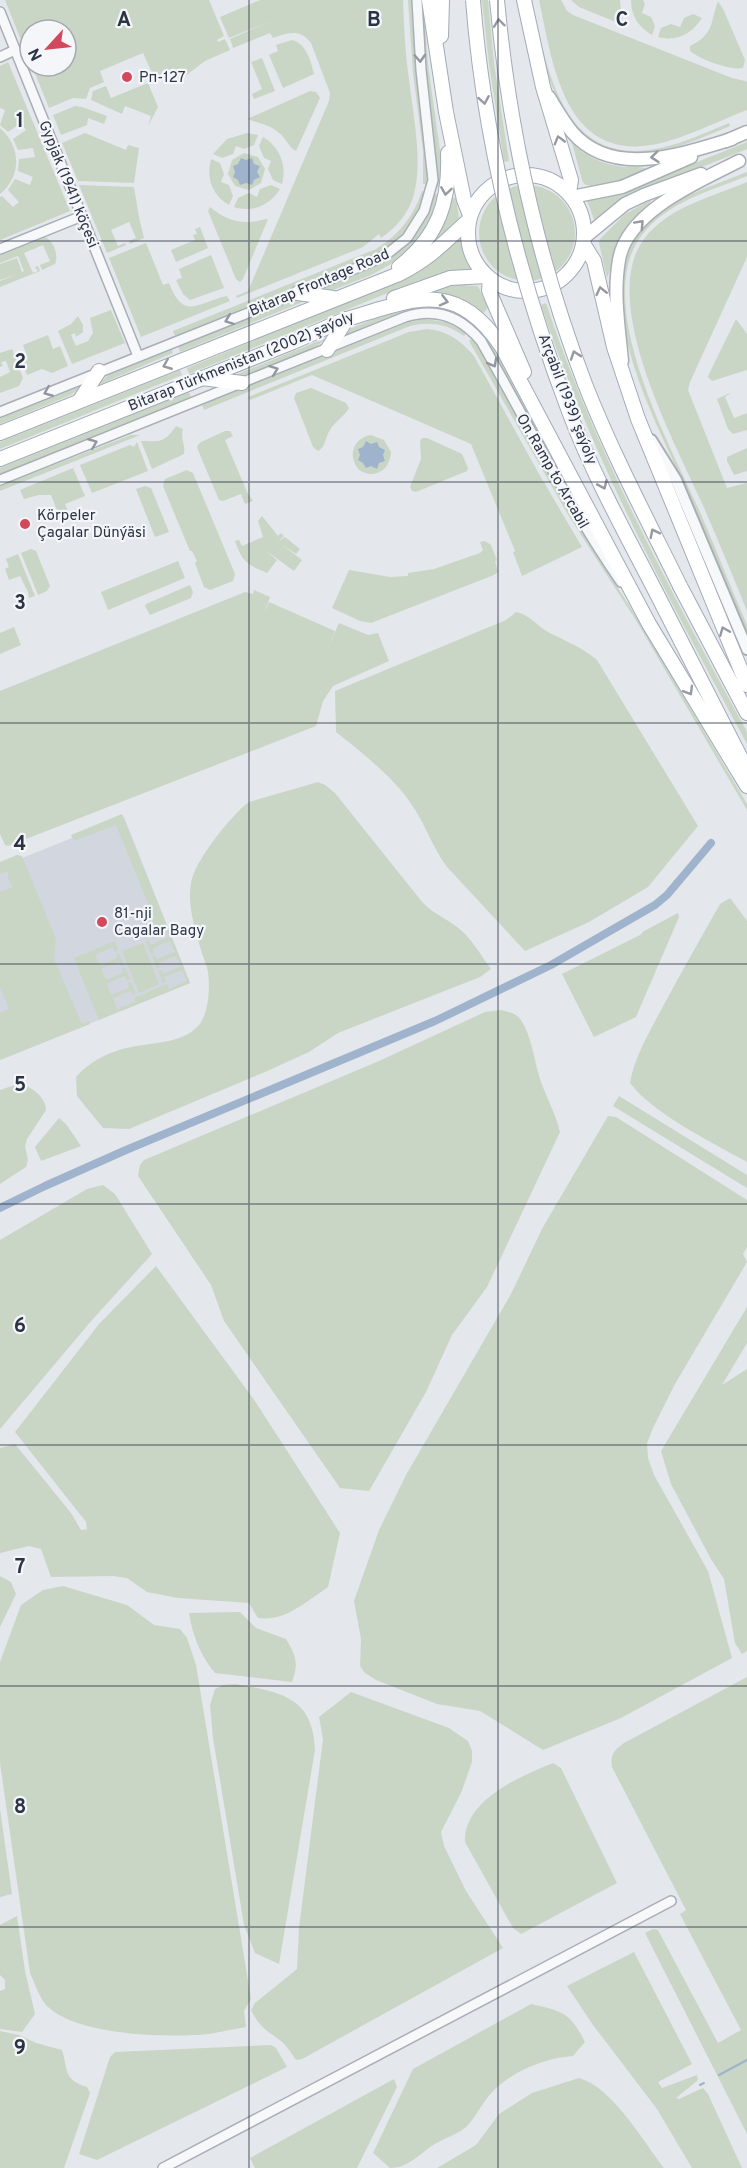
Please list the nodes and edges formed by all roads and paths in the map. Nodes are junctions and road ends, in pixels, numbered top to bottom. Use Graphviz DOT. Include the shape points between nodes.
graph roads {
  1 [pos="417,0"];
  2 [pos="429,0"];
  3 [pos="442,0"];
  4 [pos="472,0"];
  5 [pos="497,0"];
  6 [pos="524,0"];
  7 [pos="0,12"];
  8 [pos="15,50"];
  9 [pos="0,57"];
  10 [pos="440,74"];
  11 [pos="543,87"];
  12 [pos="446,112"];
  13 [pos="747,132"];
  14 [pos="732,139"];
  15 [pos="743,159"];
  16 [pos="571,195"];
  17 [pos="82,216"];
  18 [pos="470,218"];
  19 [pos="584,241"];
  20 [pos="0,249"];
  21 [pos="488,277"];
  22 [pos="358,289"];
  23 [pos="298,293"];
  24 [pos="335,298"];
  25 [pos="347,319"];
  26 [pos="327,350"];
  27 [pos="138,356"];
  28 [pos="99,371"];
  29 [pos="200,378"];
  30 [pos="624,381"];
  31 [pos="242,383"];
  32 [pos="80,400"];
  33 [pos="0,412"];
  34 [pos="638,419"];
  35 [pos="0,433"];
  36 [pos="559,456"];
  37 [pos="0,459"];
  38 [pos="0,480"];
  39 [pos="650,624"];
  40 [pos="747,649"];
  41 [pos="747,685"];
  42 [pos="747,713"];
  43 [pos="747,770"];
  44 [pos="747,786"];
  45 [pos="671,1901"];
  46 [pos="163,2168"];
  1 -- 23 [label="street, Bitarap Frontage Road, one-way" via="433,167 424,211 407,238 387,254"];
  2 -- 10 [label="main road"];
  3 -- 10 [label="main road"];
  4 -- 43 [label="main road, Arçabil (1939) şaýoly, one-way, bridge" via="482,93 512,236 571,416 615,512"];
  42 -- 5 [label="main road, Arçabil (1939) şaýoly, one-way, bridge" via="625,476 585,384 535,228 507,87"];
  6 -- 11 [label="main road"];
  7 -- 8 [label="street, Gypjak (1941) köçesi"];
  8 -- 9 [label="street"];
  8 -- 17 [label="street, Gypjak (1941) köçesi"];
  10 -- 12 [label="main road"];
  14 -- 11 [label="main road, one-way" via="655,158 612,156 590,147 573,133"];
  16 -- 11 [label="main road, one-way" via="571,180"];
  12 -- 18 [label="main road"];
  12 -- 22 [label="main road, one-way" via="447,193 436,224 412,257"];
  13 -- 14 [label="main road"];
  14 -- 16 [label="main road" via="622,187"];
  15 -- 19 [label="main road" via="635,199 610,215"];
  30 -- 15 [label="main road, one-way" via="616,300 624,245 646,217 666,201"];
  16 -- 18 [label="main road" via="553,181 534,175 513,176 495,183 480,197"];
  16 -- 19 [label="main road" via="582,216"];
  17 -- 20 [label="street"];
  17 -- 27 [label="street, Gypjak (1941) köçesi"];
  18 -- 21 [label="main road" via="470,250"];
  18 -- 22 [label="main road, Bitarap Türkmenistan (2002) şaýoly" via="422,262"];
  19 -- 21 [label="main road" via="578,261 568,275 538,291 504,288"];
  30 -- 19 [label="main road, one-way" via="594,261"];
  21 -- 25 [label="main road, Bitarap Türkmenistan (2002) şaýoly" via="450,278 429,284"];
  21 -- 36 [label="main road" via="492,298"];
  22 -- 24 [label="main road, Bitarap Türkmenistan (2002) şaýoly"];
  23 -- 24 [label="main road"];
  23 -- 27 [label="street, Bitarap Frontage Road, one-way"];
  24 -- 32 [label="main road, Bitarap Türkmenistan (2002) şaýoly, one-way"];
  25 -- 26 [label="main road"];
  25 -- 29 [label="main road, Bitarap Türkmenistan (2002) şaýoly"];
  25 -- 36 [label="main road, one-way" via="425,298 466,309 488,326 502,347"];
  31 -- 26 [label="street, one-way"];
  26 -- 39 [label="street, On Ramp to Arcabil, one-way" via="414,315 433,313 456,319 473,331 598,549"];
  27 -- 28 [label="street, Bitarap Frontage Road"];
  28 -- 32 [label="main road"];
  28 -- 33 [label="street, Bitarap Frontage Road, one-way"];
  29 -- 31 [label="main road"];
  29 -- 37 [label="main road, Bitarap Türkmenistan (2002) şaýoly"];
  30 -- 34 [label="main road"];
  38 -- 31 [label="street, one-way"];
  32 -- 35 [label="main road, Bitarap Türkmenistan (2002) şaýoly"];
  34 -- 40 [label="street" via="676,480"];
  41 -- 34 [label="main road, one-way"];
  36 -- 39 [label="main road"];
  39 -- 44 [label="main road, one-way"];
  45 -- 46 [label="street"];
}
